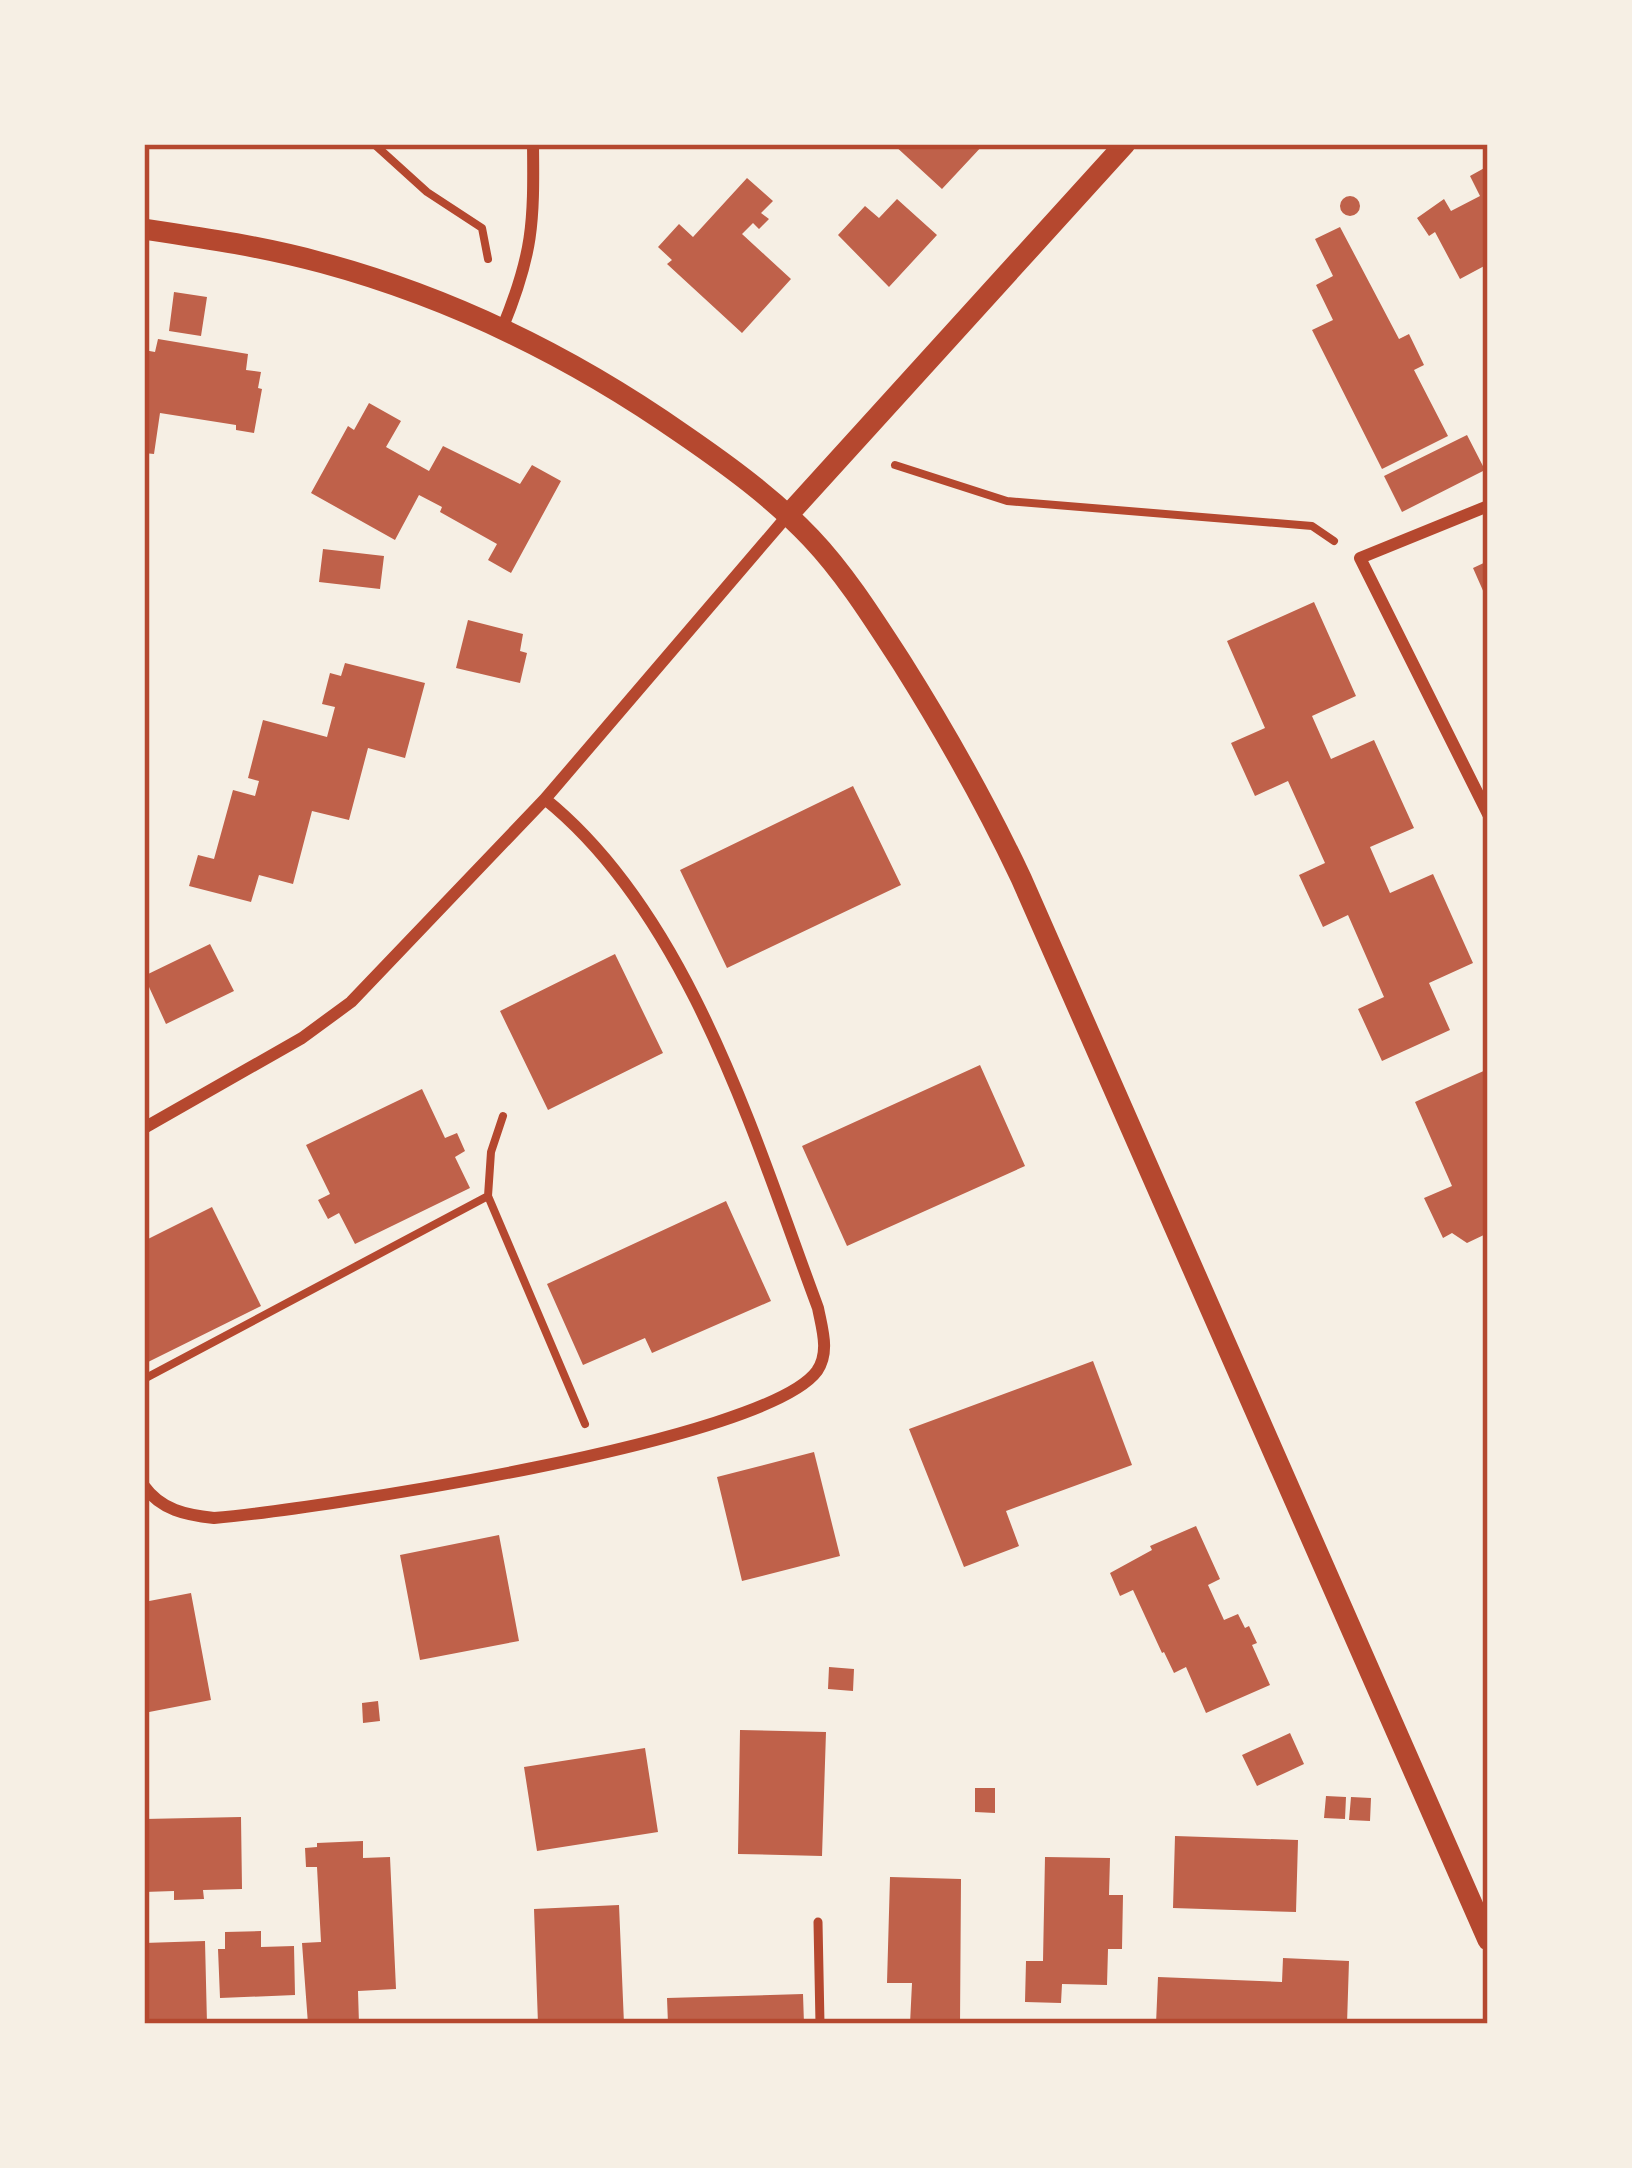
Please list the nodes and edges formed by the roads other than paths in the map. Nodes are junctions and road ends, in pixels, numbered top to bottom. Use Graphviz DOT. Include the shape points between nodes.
graph roads {
  1 [pos="532,144"];
  2 [pos="1125,144"];
  3 [pos="144,229"];
  4 [pos="502,329"];
  5 [pos="1488,506"];
  6 [pos="788,514"];
  7 [pos="544,799"];
  8 [pos="1488,814"];
  9 [pos="144,1128"];
  10 [pos="144,1486"];
  11 [pos="818,1922"];
  12 [pos="1488,1940"];
  13 [pos="820,2024"];
  1 -- 4 [label="street" via="530,248"];
  2 -- 6 [label="street"];
  3 -- 4 [label="street" via="318,261"];
  4 -- 6 [label="street" via="640,405"];
  5 -- 8 [label="street" via="1360,558"];
  6 -- 7 [label="street"];
  6 -- 12 [label="street" via="860,600 993,818"];
  7 -- 9 [label="street" via="351,1002"];
  7 -- 10 [label="street" via="628,883 706,1024 818,1309 824,1340 816,1372 768,1403 701,1428 500,1474 227,1516 187,1515"];
  11 -- 13 [label="lane"];
}
